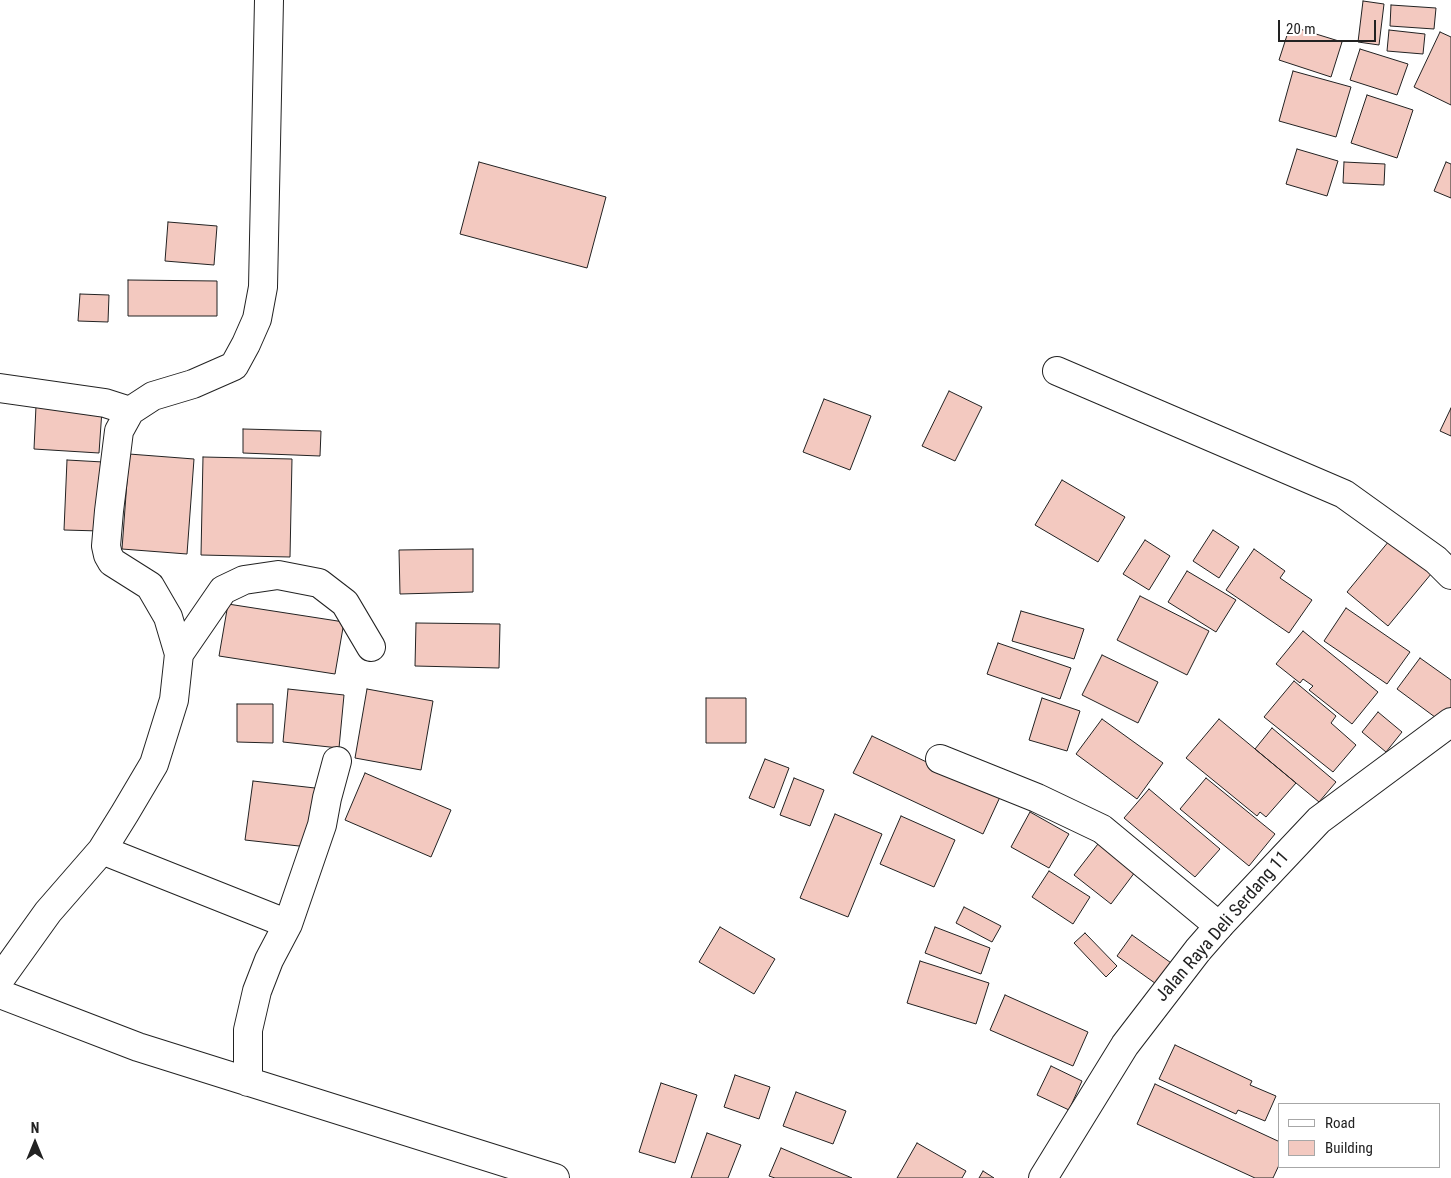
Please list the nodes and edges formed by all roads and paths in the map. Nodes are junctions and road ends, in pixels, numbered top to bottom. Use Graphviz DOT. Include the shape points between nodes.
graph roads {
  1 [pos="269,0"];
  2 [pos="1057,371"];
  3 [pos="0,388"];
  4 [pos="130,411"];
  5 [pos="1451,575"];
  6 [pos="371,648"];
  7 [pos="179,654"];
  8 [pos="1451,722"];
  9 [pos="940,759"];
  10 [pos="338,761"];
  11 [pos="102,850"];
  12 [pos="288,924"];
  13 [pos="1219,926"];
  14 [pos="0,979"];
  15 [pos="0,994"];
  16 [pos="248,1082"];
  17 [pos="555,1178"];
  18 [pos="1043,1178"];
  1 -- 4 [label="street" via="263,287 257,319 234,366 193,384 153,396"];
  2 -- 5 [label="street" via="1344,494 1436,560"];
  3 -- 4 [label="street" via="105,402"];
  4 -- 7 [label="street" via="119,431 106,546 112,562 150,586 168,618"];
  6 -- 7 [label="street" via="345,603 319,583 278,575 244,580 223,590"];
  7 -- 11 [label="street" via="174,700 154,764"];
  8 -- 13 [label="street, Jalan Raya Deli Serdang 11" via="1319,820"];
  9 -- 13 [label="street" via="1102,829"];
  10 -- 12 [label="street" via="322,825"];
  11 -- 12 [label="street"];
  11 -- 14 [label="street" via="48,912"];
  12 -- 16 [label="street" via="268,960 257,991 248,1030"];
  13 -- 18 [label="street, Jalan Raya Deli Serdang 11" via="1125,1045"];
  15 -- 16 [label="street" via="138,1047"];
  16 -- 17 [label="street"];
}
